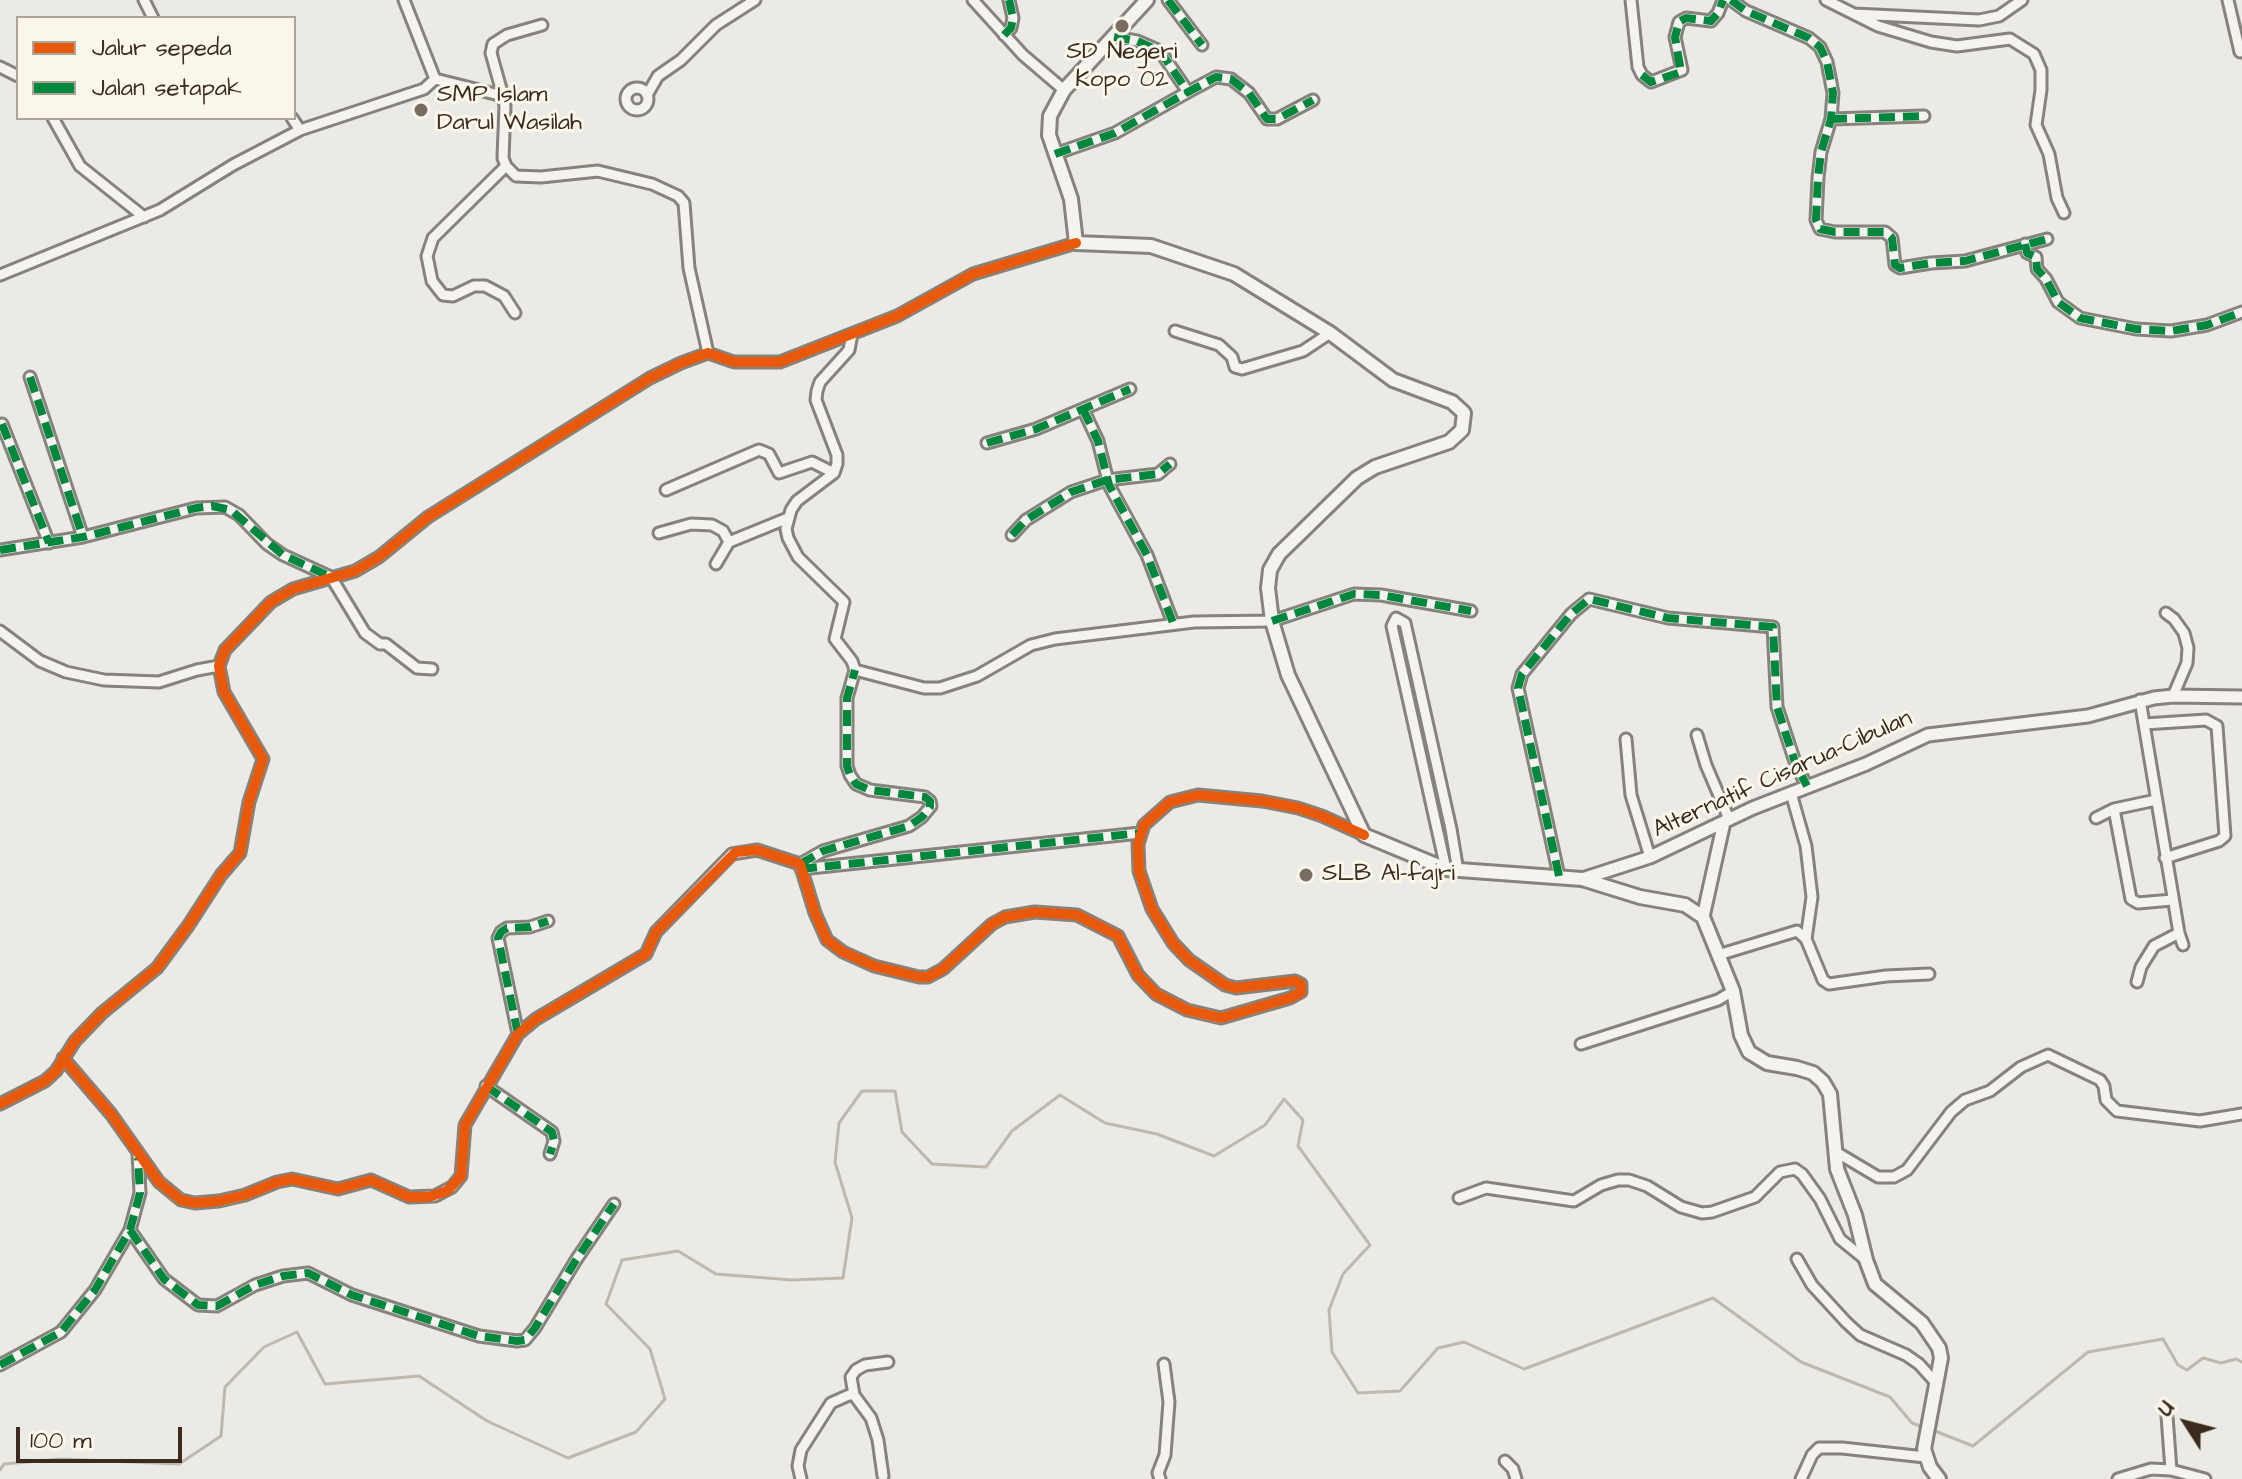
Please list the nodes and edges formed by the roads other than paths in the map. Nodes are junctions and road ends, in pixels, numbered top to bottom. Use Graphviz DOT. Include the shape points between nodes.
graph roads {
  1 [pos="404,0"];
  2 [pos="755,0"];
  3 [pos="973,0"];
  4 [pos="1009,0"];
  5 [pos="1147,0"];
  6 [pos="1168,0"];
  7 [pos="1631,0"];
  8 [pos="1723,0"];
  9 [pos="1731,0"];
  10 [pos="1826,0"];
  11 [pos="2022,0"];
  12 [pos="2228,0"];
  13 [pos="1854,14"];
  14 [pos="542,25"];
  15 [pos="1004,35"];
  16 [pos="1114,37"];
  17 [pos="1202,45"];
  18 [pos="2240,52"];
  19 [pos="435,79"];
  20 [pos="1064,90"];
  21 [pos="1188,92"];
  22 [pos="647,95"];
  23 [pos="503,96"];
  24 [pos="1313,100"];
  25 [pos="1924,116"];
  26 [pos="1831,119"];
  27 [pos="54,120"];
  28 [pos="293,120"];
  29 [pos="300,130"];
  30 [pos="1055,154"];
  31 [pos="506,166"];
  32 [pos="2064,213"];
  33 [pos="144,217"];
  34 [pos="2047,239"];
  35 [pos="1076,243"];
  36 [pos="2025,244"];
  37 [pos="0,275"];
  38 [pos="2242,312"];
  39 [pos="515,313"];
  40 [pos="1175,331"];
  41 [pos="1330,333"];
  42 [pos="852,334"];
  43 [pos="708,353"];
  44 [pos="30,377"];
  45 [pos="1130,389"];
  46 [pos="1083,409"];
  47 [pos="2,424"];
  48 [pos="987,443"];
  49 [pos="1170,464"];
  50 [pos="834,473"];
  51 [pos="1107,480"];
  52 [pos="666,490"];
  53 [pos="788,518"];
  54 [pos="659,533"];
  55 [pos="1012,535"];
  56 [pos="83,537"];
  57 [pos="729,542"];
  58 [pos="49,543"];
  59 [pos="0,550"];
  60 [pos="716,564"];
  61 [pos="331,577"];
  62 [pos="1471,611"];
  63 [pos="2166,613"];
  64 [pos="1272,621"];
  65 [pos="1173,623"];
  66 [pos="0,631"];
  67 [pos="219,666"];
  68 [pos="432,669"];
  69 [pos="855,670"];
  70 [pos="2173,696"];
  71 [pos="2242,697"];
  72 [pos="2140,700"];
  73 [pos="1427,723"];
  74 [pos="1414,724"];
  75 [pos="2144,724"];
  76 [pos="1697,735"];
  77 [pos="1626,739"];
  78 [pos="1807,786"];
  79 [pos="1791,793"];
  80 [pos="2156,800"];
  81 [pos="2114,809"];
  82 [pos="2096,818"];
  83 [pos="1726,821"];
  84 [pos="1451,829"];
  85 [pos="1438,830"];
  86 [pos="1140,833"];
  87 [pos="1364,835"];
  88 [pos="1650,857"];
  89 [pos="2165,858"];
  90 [pos="801,866"];
  91 [pos="1452,870"];
  92 [pos="1559,876"];
  93 [pos="1582,879"];
  94 [pos="2172,900"];
  95 [pos="1703,917"];
  96 [pos="548,921"];
  97 [pos="2179,933"];
  98 [pos="1806,939"];
  99 [pos="2183,945"];
  100 [pos="1718,955"];
  101 [pos="1929,974"];
  102 [pos="2137,982"];
  103 [pos="1733,991"];
  104 [pos="518,1034"];
  105 [pos="1581,1044"];
  106 [pos="63,1058"];
  107 [pos="486,1086"];
  108 [pos="0,1104"];
  109 [pos="2242,1114"];
  110 [pos="138,1150"];
  111 [pos="1836,1152"];
  112 [pos="550,1154"];
  113 [pos="1459,1198"];
  114 [pos="614,1204"];
  115 [pos="130,1230"];
  116 [pos="1797,1259"];
  117 [pos="1866,1260"];
  118 [pos="888,1362"];
  119 [pos="1164,1364"];
  120 [pos="0,1365"];
  121 [pos="1937,1384"];
  122 [pos="854,1395"];
  123 [pos="2167,1416"];
  124 [pos="1925,1457"];
  125 [pos="1505,1461"];
  126 [pos="2171,1470"];
  127 [pos="883,1476"];
  128 [pos="801,1479"];
  129 [pos="1160,1479"];
  130 [pos="1516,1479"];
  131 [pos="1801,1479"];
  132 [pos="1939,1479"];
  133 [pos="2118,1479"];
  134 [pos="2205,1479"];
  1 -- 19 [label="street"];
  2 -- 22 [label="street" via="716,25 658,76"];
  3 -- 15 [label="street"];
  4 -- 15 [label="street" via="1013,18"];
  5 -- 16 [label="main road"];
  6 -- 17 [label="street"];
  7 -- 8 [label="street" via="1638,67 1651,82 1682,70 1675,37 1679,22 1711,21"];
  9 -- 26 [label="street" via="1820,47 1832,78"];
  10 -- 13 [label="street"];
  11 -- 13 [label="street" via="1989,19"];
  12 -- 18 [label="street"];
  13 -- 32 [label="street" via="1931,42 1957,46 2010,39 2034,54 2041,70 2036,125"];
  14 -- 23 [label="street" via="493,44"];
  15 -- 20 [label="street"];
  16 -- 20 [label="main road"];
  16 -- 21 [label="street" via="1157,49"];
  19 -- 23 [label="street"];
  19 -- 29 [label="street" via="424,89"];
  20 -- 30 [label="main road" via="1050,116"];
  21 -- 24 [label="street" via="1213,78 1227,77 1245,88 1270,120"];
  21 -- 30 [label="street" via="1115,133"];
  23 -- 31 [label="street"];
  25 -- 26 [label="street"];
  26 -- 36 [label="street" via="1818,178 1820,229 1885,232 1892,238 1895,265 1900,268 1965,261"];
  27 -- 33 [label="street" via="80,166"];
  28 -- 29 [label="street"];
  29 -- 33 [label="street"];
  30 -- 35 [label="main road" via="1071,199"];
  31 -- 39 [label="street" via="433,238 427,256 434,285 443,295 485,286 504,296"];
  31 -- 43 [label="street" via="522,178 598,171 678,196 684,203 689,268"];
  33 -- 37 [label="street"];
  34 -- 36 [label="street"];
  35 -- 41 [label="main road" via="1141,245 1187,257 1243,279"];
  35 -- 42 [label="street" via="973,274 910,310"];
  36 -- 38 [label="street" via="2058,302 2080,318 2171,331"];
  40 -- 41 [label="street" via="1219,345 1242,369 1303,351"];
  41 -- 64 [label="main road" via="1393,380 1458,406 1464,413 1463,427 1445,444 1363,473 1279,554 1268,580"];
  42 -- 43 [label="street" via="770,363 734,362"];
  42 -- 50 [label="street" via="849,350 817,391 837,455"];
  43 -- 61 [label="street" via="650,378 428,517 379,557"];
  44 -- 56 [label="street"];
  45 -- 46 [label="street"];
  46 -- 48 [label="street"];
  46 -- 51 [label="street"];
  47 -- 58 [label="street"];
  49 -- 51 [label="street" via="1158,474"];
  50 -- 52 [label="street" via="812,462 779,473 769,454 759,450"];
  50 -- 53 [label="street" via="797,501"];
  51 -- 55 [label="street" via="1071,492"];
  51 -- 65 [label="street" via="1147,555"];
  53 -- 57 [label="street"];
  53 -- 69 [label="street" via="794,552 843,598 835,639"];
  54 -- 57 [label="street" via="691,524 712,525"];
  56 -- 58 [label="street"];
  56 -- 61 [label="street" via="196,508 225,507 283,555"];
  57 -- 60 [label="street"];
  58 -- 59 [label="street"];
  61 -- 67 [label="street" via="271,602 225,650"];
  61 -- 68 [label="street" via="365,633 417,668"];
  62 -- 64 [label="street" via="1354,594"];
  63 -- 70 [label="street" via="2184,633 2188,648"];
  64 -- 65 [label="street"];
  64 -- 87 [label="main road" via="1294,691"];
  65 -- 69 [label="street" via="1038,643 993,669 940,688"];
  66 -- 67 [label="street" via="40,661 91,678 152,683"];
  67 -- 106 [label="street" via="224,692 263,759 242,848 163,962 102,1013"];
  69 -- 90 [label="street" via="847,706 850,775 870,790 925,797 930,807 909,826 823,851"];
  70 -- 71 [label="street, Alternatif Cisarua-Cibulan"];
  70 -- 72 [label="street, Alternatif Cisarua-Cibulan"];
  72 -- 75 [label="street"];
  72 -- 78 [label="street, Alternatif Cisarua-Cibulan" via="2088,716 1928,735"];
  73 -- 74 [label="street"];
  73 -- 74 [label="street" via="1405,623 1396,618 1392,626"];
  73 -- 84 [label="street"];
  74 -- 85 [label="street"];
  75 -- 80 [label="street"];
  75 -- 89 [label="street" via="2206,720 2217,726 2225,836"];
  76 -- 83 [label="street"];
  77 -- 88 [label="street" via="1631,795"];
  78 -- 79 [label="street, Alternatif Cisarua-Cibulan"];
  78 -- 92 [label="street" via="1777,707 1773,627 1668,618 1589,599 1522,674 1518,688"];
  79 -- 83 [label="street, Alternatif Cisarua-Cibulan"];
  79 -- 98 [label="street" via="1806,846 1812,897"];
  80 -- 81 [label="street"];
  80 -- 89 [label="street"];
  81 -- 82 [label="street"];
  81 -- 94 [label="street" via="2131,899"];
  83 -- 88 [label="street, Alternatif Cisarua-Cibulan"];
  83 -- 95 [label="street"];
  84 -- 85 [label="street"];
  84 -- 91 [label="street"];
  85 -- 91 [label="street"];
  86 -- 87 [label="street" via="1170,802 1198,795 1298,808"];
  86 -- 90 [label="street"];
  86 -- 90 [label="street" via="1139,871 1148,899 1164,932 1189,960 1236,988 1295,981 1301,992 1235,1015 1199,1014 1144,984 1113,933 1077,915 1055,912 1005,917 935,974 899,973 862,962 827,940"];
  87 -- 91 [label="main road, Alternatif Cisarua-Cibulan"];
  88 -- 93 [label="street, Alternatif Cisarua-Cibulan"];
  89 -- 94 [label="street"];
  90 -- 104 [label="street" via="757,850 732,854 656,932 646,954"];
  91 -- 92 [label="main road, Alternatif Cisarua-Cibulan"];
  92 -- 93 [label="main road, Alternatif Cisarua-Cibulan"];
  93 -- 95 [label="main road, Alternatif Cisarua-Cibulan" via="1685,905"];
  94 -- 97 [label="street"];
  95 -- 100 [label="main road"];
  96 -- 104 [label="street" via="507,928 498,938"];
  97 -- 99 [label="street"];
  97 -- 102 [label="street" via="2154,946"];
  98 -- 100 [label="street" via="1797,931"];
  98 -- 101 [label="street" via="1829,984"];
  100 -- 103 [label="main road"];
  103 -- 105 [label="street"];
  103 -- 111 [label="main road" via="1749,1052 1767,1063 1813,1073 1823,1082 1830,1094"];
  104 -- 107 [label="street"];
  106 -- 108 [label="street" via="45,1081"];
  106 -- 110 [label="street"];
  107 -- 110 [label="street" via="465,1125 461,1176 447,1191 428,1197 409,1197 371,1180 338,1189 292,1179 230,1199 187,1202 159,1182"];
  107 -- 112 [label="street" via="552,1132"];
  109 -- 111 [label="street" via="2200,1121 2117,1111 2106,1100 2100,1080 2045,1055 1990,1091 1965,1100 1907,1170 1894,1177 1878,1177"];
  110 -- 115 [label="street" via="140,1193"];
  111 -- 117 [label="main road"];
  113 -- 117 [label="street" via="1486,1188 1574,1201 1601,1185 1629,1180 1702,1213 1755,1197 1780,1172 1795,1169 1820,1199 1840,1239"];
  114 -- 115 [label="street" via="535,1328 517,1341 479,1336 352,1295 308,1273 255,1285 217,1306 198,1305 164,1279"];
  115 -- 120 [label="street" via="95,1290 61,1332"];
  116 -- 121 [label="street" via="1812,1285 1860,1335 1906,1355"];
  117 -- 121 [label="main road" via="1875,1284 1934,1339 1941,1358"];
  118 -- 122 [label="street" via="856,1370 851,1377"];
  119 -- 129 [label="street" via="1169,1402"];
  121 -- 124 [label="main road"];
  122 -- 127 [label="street" via="871,1418"];
  122 -- 128 [label="street" via="834,1401 818,1421 799,1456"];
  123 -- 126 [label="street"];
  124 -- 131 [label="street" via="1819,1448"];
  124 -- 132 [label="main road"];
  125 -- 130 [label="street"];
  126 -- 133 [label="street" via="2151,1469"];
  126 -- 134 [label="street"];
}
